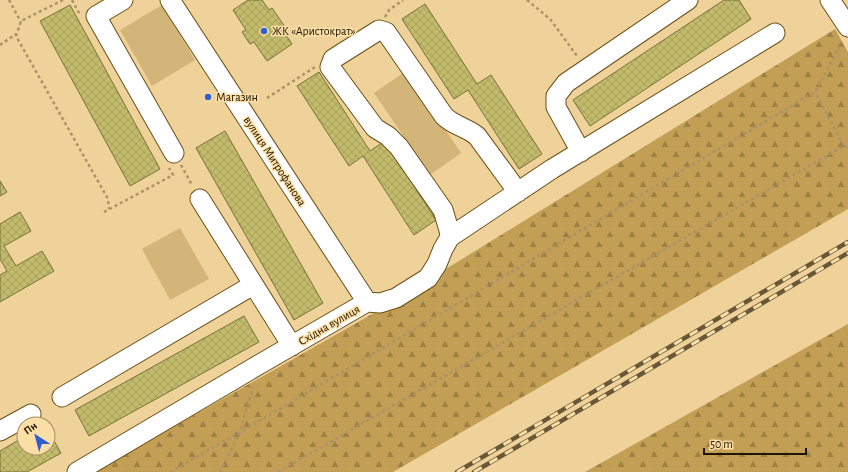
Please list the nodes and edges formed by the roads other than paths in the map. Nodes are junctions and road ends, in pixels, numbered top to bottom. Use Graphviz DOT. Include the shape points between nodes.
graph roads {
  1 [pos="123,0"];
  2 [pos="170,0"];
  3 [pos="688,0"];
  4 [pos="830,0"];
  5 [pos="846,32"];
  6 [pos="774,33"];
  7 [pos="581,152"];
  8 [pos="171,159"];
  9 [pos="518,192"];
  10 [pos="200,199"];
  11 [pos="450,237"];
  12 [pos="253,285"];
  13 [pos="367,302"];
  14 [pos="292,346"];
  15 [pos="62,397"];
  16 [pos="31,414"];
  17 [pos="0,431"];
  18 [pos="77,472"];
  1 -- 8 [label="street" via="96,16"];
  2 -- 13 [label="street, вулиця Митрофанова"];
  3 -- 7 [label="street" via="566,83 556,96 556,107"];
  4 -- 5 [label="street"];
  6 -- 7 [label="street, Східна вулиця"];
  7 -- 9 [label="street, Східна вулиця"];
  9 -- 11 [label="street, Східна вулиця"];
  9 -- 11 [label="street" via="476,136 444,116 386,32 379,30 333,59 330,67 366,117 375,128 399,147 443,210"];
  10 -- 12 [label="street"];
  11 -- 13 [label="street, Східна вулиця" via="428,278 396,298"];
  12 -- 14 [label="street"];
  12 -- 15 [label="street"];
  13 -- 14 [label="street, Східна вулиця"];
  14 -- 18 [label="street, Східна вулиця"];
  16 -- 17 [label="street"];
}
